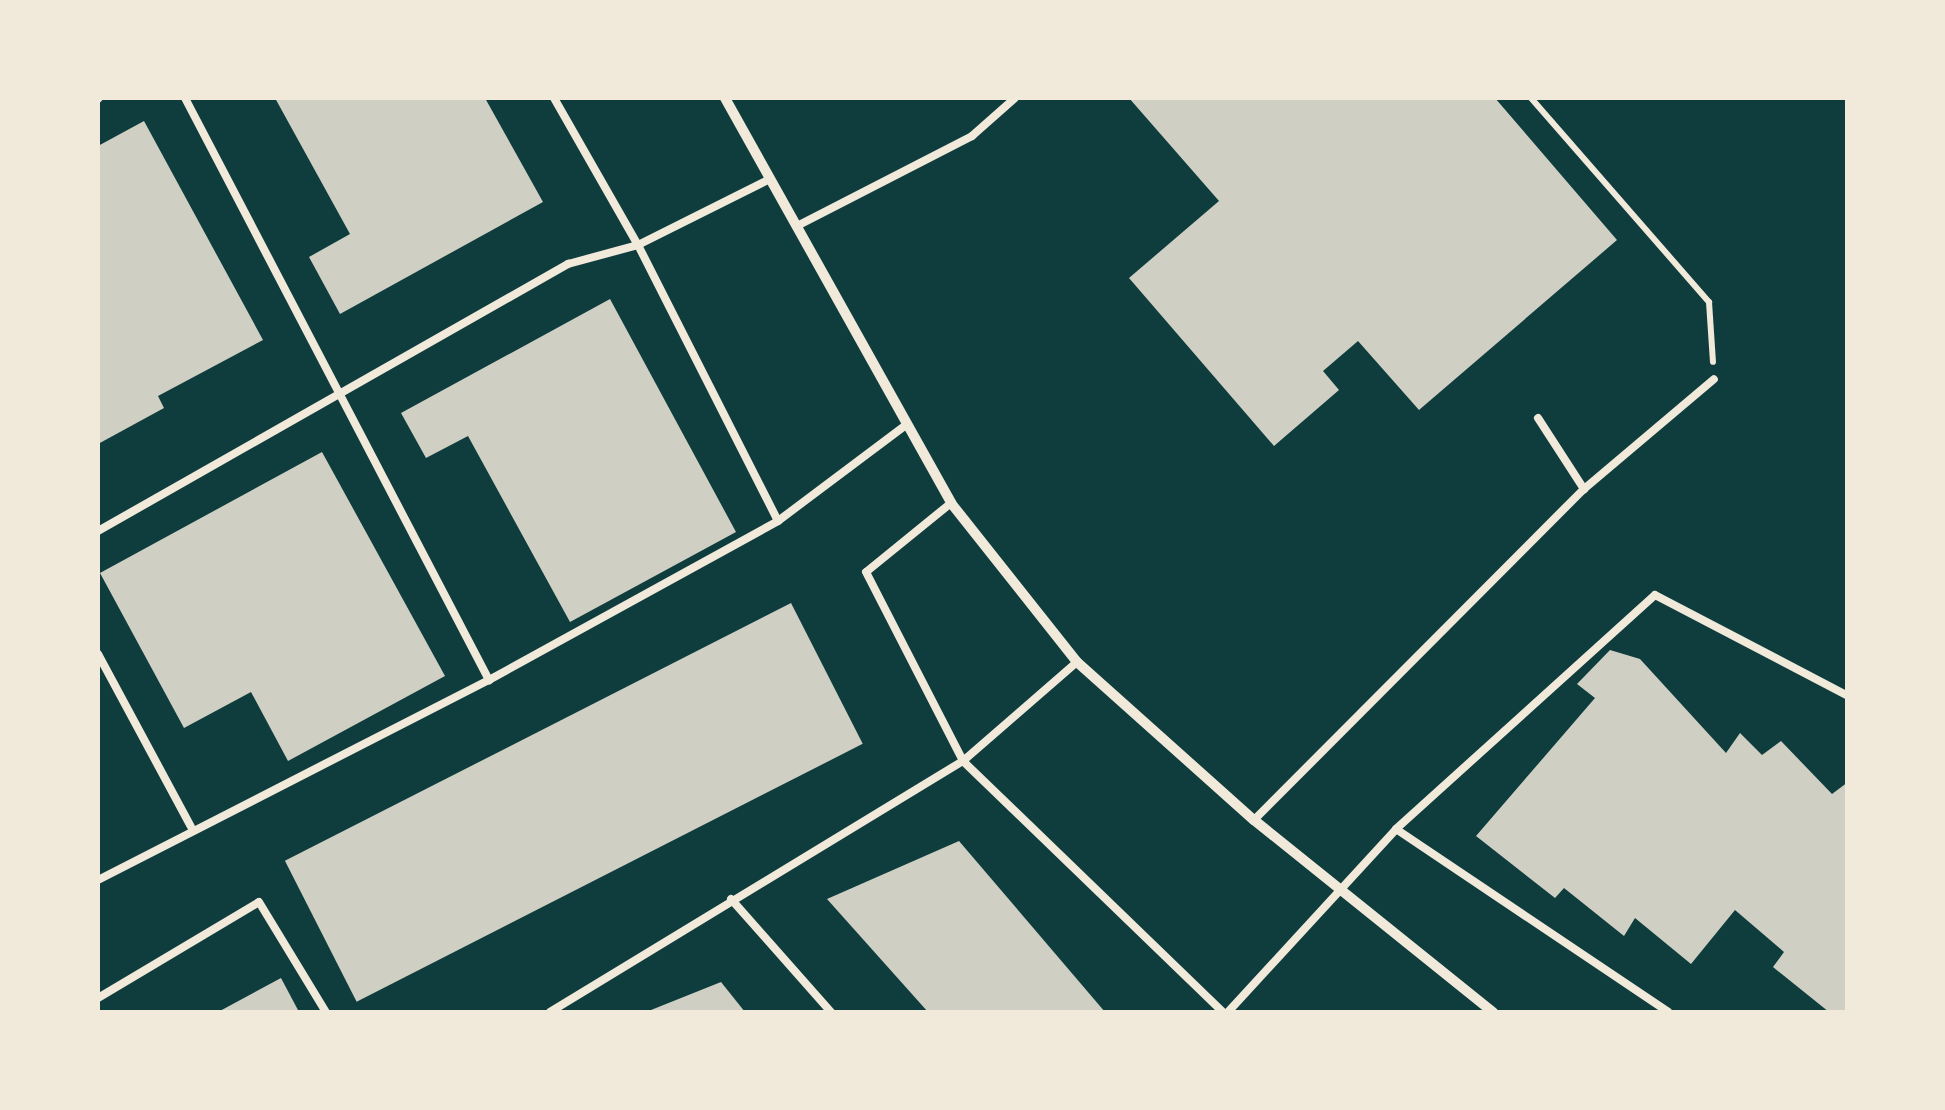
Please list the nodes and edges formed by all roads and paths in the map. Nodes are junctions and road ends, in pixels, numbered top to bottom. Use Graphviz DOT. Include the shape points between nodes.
graph roads {
  1 [pos="185,98"];
  2 [pos="554,98"];
  3 [pos="725,98"];
  4 [pos="1015,98"];
  5 [pos="1531,98"];
  6 [pos="770,179"];
  7 [pos="796,226"];
  8 [pos="638,244"];
  9 [pos="1714,378"];
  10 [pos="340,392"];
  11 [pos="1538,418"];
  12 [pos="906,425"];
  13 [pos="1584,489"];
  14 [pos="951,503"];
  15 [pos="778,521"];
  16 [pos="98,531"];
  17 [pos="98,654"];
  18 [pos="1077,662"];
  19 [pos="490,680"];
  20 [pos="1848,696"];
  21 [pos="963,761"];
  22 [pos="1254,820"];
  23 [pos="191,827"];
  24 [pos="1396,829"];
  25 [pos="98,880"];
  26 [pos="1345,891"];
  27 [pos="730,900"];
  28 [pos="98,998"];
  29 [pos="546,1011"];
  30 [pos="326,1012"];
  31 [pos="831,1012"];
  32 [pos="1226,1012"];
  33 [pos="1493,1012"];
  34 [pos="1668,1012"];
  1 -- 10 [label="lane"];
  2 -- 8 [label="lane"];
  3 -- 6 [label="street"];
  4 -- 7 [label="lane" via="972,136"];
  5 -- 9 [label="path" via="1709,302"];
  6 -- 7 [label="street"];
  6 -- 8 [label="lane"];
  7 -- 12 [label="street"];
  8 -- 10 [label="lane" via="568,264"];
  8 -- 15 [label="lane"];
  9 -- 13 [label="lane"];
  10 -- 16 [label="lane"];
  10 -- 19 [label="lane"];
  11 -- 13 [label="lane"];
  12 -- 14 [label="street"];
  12 -- 15 [label="lane"];
  13 -- 22 [label="lane"];
  14 -- 18 [label="street"];
  14 -- 21 [label="lane" via="866,572"];
  15 -- 19 [label="lane"];
  17 -- 23 [label="lane"];
  18 -- 21 [label="lane"];
  18 -- 22 [label="street"];
  19 -- 23 [label="lane"];
  20 -- 24 [label="lane" via="1655,596"];
  21 -- 27 [label="lane"];
  21 -- 32 [label="lane"];
  22 -- 26 [label="street"];
  23 -- 25 [label="lane"];
  24 -- 26 [label="lane"];
  24 -- 34 [label="lane"];
  26 -- 32 [label="lane"];
  26 -- 33 [label="street"];
  27 -- 29 [label="lane"];
  27 -- 31 [label="lane"];
  28 -- 30 [label="lane" via="259,902"];
}
